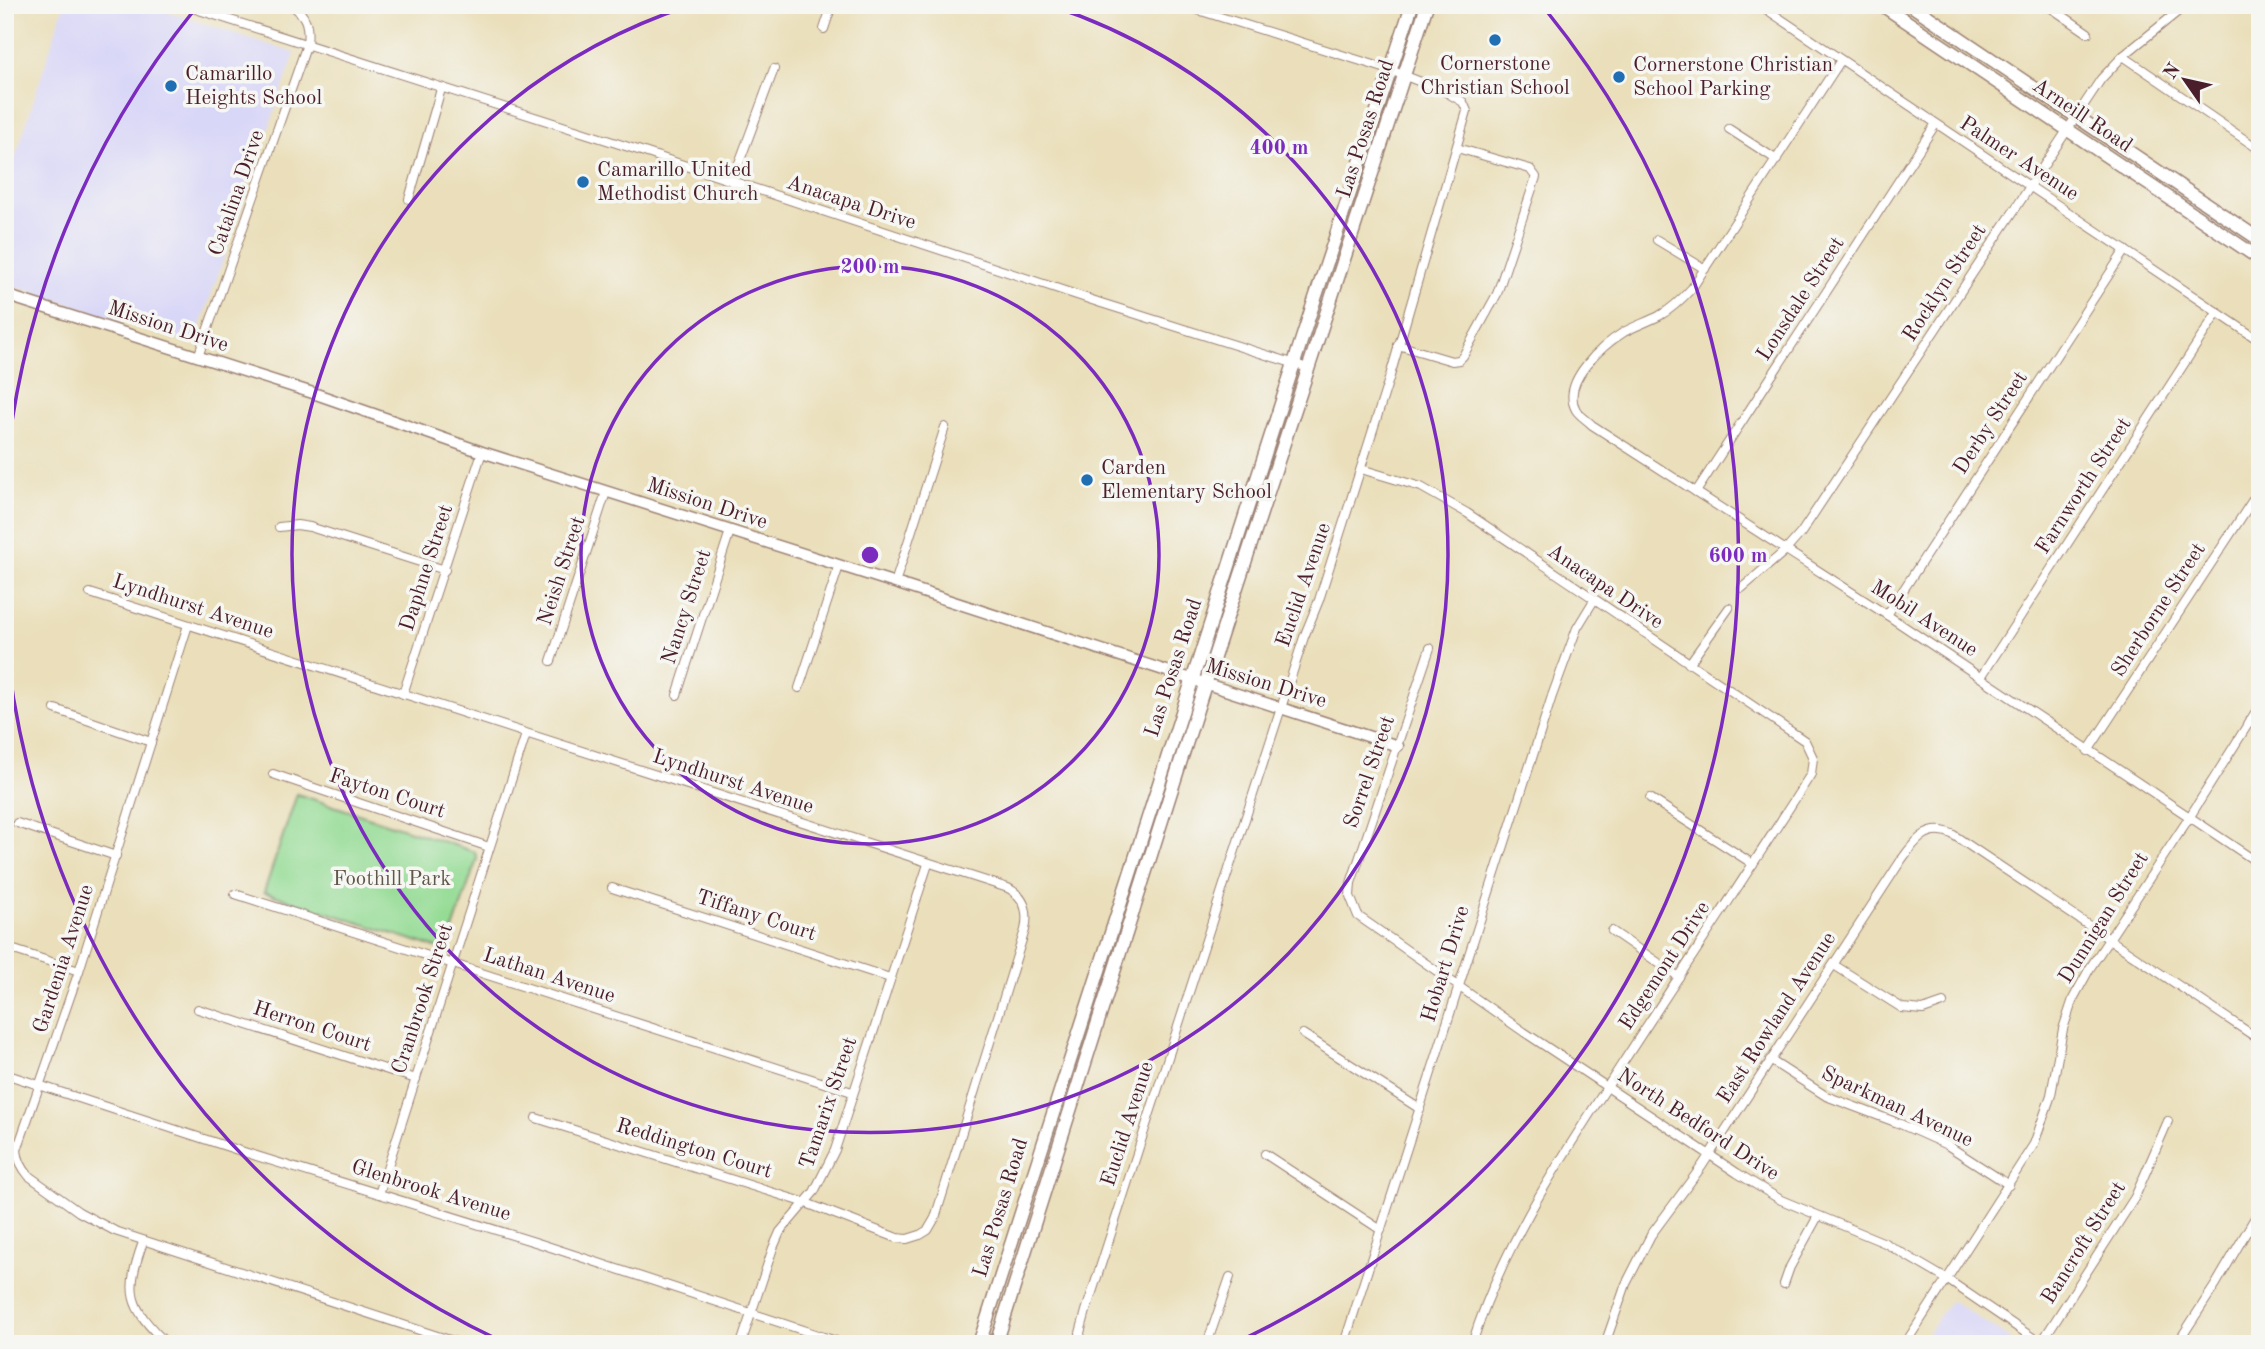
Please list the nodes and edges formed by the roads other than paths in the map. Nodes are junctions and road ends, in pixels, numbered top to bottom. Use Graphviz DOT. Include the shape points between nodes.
graph roads {
  1 [pos="183,5"];
  2 [pos="291,5"];
  3 [pos="832,5"];
  4 [pos="1182,5"];
  5 [pos="1412,5"];
  6 [pos="1427,5"];
  7 [pos="1760,5"];
  8 [pos="1882,5"];
  9 [pos="1911,5"];
  10 [pos="2047,5"];
  11 [pos="2186,5"];
  12 [pos="2246,5"];
  13 [pos="2260,14"];
  14 [pos="824,30"];
  15 [pos="2088,33"];
  16 [pos="307,44"];
  17 [pos="2123,57"];
  18 [pos="1841,60"];
  19 [pos="774,69"];
  20 [pos="1390,70"];
  21 [pos="1404,75"];
  22 [pos="441,89"];
  23 [pos="2075,117"];
  24 [pos="1935,125"];
  25 [pos="1729,129"];
  26 [pos="2067,129"];
  27 [pos="1457,148"];
  28 [pos="2260,149"];
  29 [pos="1777,160"];
  30 [pos="732,182"];
  31 [pos="2030,186"];
  32 [pos="409,199"];
  33 [pos="1657,240"];
  34 [pos="2260,240"];
  35 [pos="2125,250"];
  36 [pos="2260,259"];
  37 [pos="1705,270"];
  38 [pos="5,295"];
  39 [pos="2217,313"];
  40 [pos="2260,341"];
  41 [pos="1398,345"];
  42 [pos="198,357"];
  43 [pos="1294,363"];
  44 [pos="1308,368"];
  45 [pos="945,427"];
  46 [pos="482,452"];
  47 [pos="1361,469"];
  48 [pos="2260,489"];
  49 [pos="606,492"];
  50 [pos="1696,492"];
  51 [pos="279,527"];
  52 [pos="730,531"];
  53 [pos="1786,550"];
  54 [pos="839,566"];
  55 [pos="445,570"];
  56 [pos="895,583"];
  57 [pos="1742,588"];
  58 [pos="90,593"];
  59 [pos="1594,600"];
  60 [pos="1729,608"];
  61 [pos="1887,615"];
  62 [pos="188,625"];
  63 [pos="1430,648"];
  64 [pos="551,661"];
  65 [pos="1689,664"];
  66 [pos="1981,677"];
  67 [pos="1190,680"];
  68 [pos="1206,685"];
  69 [pos="799,688"];
  70 [pos="403,694"];
  71 [pos="677,695"];
  72 [pos="2260,705"];
  73 [pos="1281,708"];
  74 [pos="55,709"];
  75 [pos="526,734"];
  76 [pos="150,742"];
  77 [pos="1398,747"];
  78 [pos="2088,751"];
  79 [pos="1813,758"];
  80 [pos="273,774"];
  81 [pos="1650,797"];
  82 [pos="2189,818"];
  83 [pos="17,823"];
  84 [pos="489,847"];
  85 [pos="116,856"];
  86 [pos="928,864"];
  87 [pos="1753,864"];
  88 [pos="2260,864"];
  89 [pos="612,888"];
  90 [pos="235,894"];
  91 [pos="1353,907"];
  92 [pos="1612,931"];
  93 [pos="2110,939"];
  94 [pos="5,947"];
  95 [pos="453,964"];
  96 [pos="1834,965"];
  97 [pos="79,971"];
  98 [pos="1679,977"];
  99 [pos="890,978"];
  100 [pos="1457,986"];
  101 [pos="1943,1003"];
  102 [pos="198,1009"];
  103 [pos="1303,1034"];
  104 [pos="2260,1040"];
  105 [pos="1770,1060"];
  106 [pos="5,1074"];
  107 [pos="416,1079"];
  108 [pos="41,1085"];
  109 [pos="1607,1087"];
  110 [pos="852,1092"];
  111 [pos="1420,1109"];
  112 [pos="536,1118"];
  113 [pos="2168,1121"];
  114 [pos="1265,1154"];
  115 [pos="1709,1154"];
  116 [pos="2009,1185"];
  117 [pos="379,1194"];
  118 [pos="806,1203"];
  119 [pos="2260,1209"];
  120 [pos="1818,1216"];
  121 [pos="1381,1230"];
  122 [pos="920,1235"];
  123 [pos="143,1242"];
  124 [pos="1230,1277"];
  125 [pos="1948,1280"];
  126 [pos="1784,1284"];
  127 [pos="751,1314"];
  128 [pos="1082,1342"];
  129 [pos="2042,1343"];
  130 [pos="167,1344"];
  131 [pos="461,1344"];
  132 [pos="741,1344"];
  133 [pos="845,1344"];
  134 [pos="979,1344"];
  135 [pos="996,1344"];
  136 [pos="1207,1344"];
  137 [pos="1344,1344"];
  138 [pos="1472,1344"];
  139 [pos="1605,1344"];
  140 [pos="1905,1344"];
  141 [pos="2177,1344"];
  1 -- 16 [label="street, Anacapa Drive"];
  2 -- 16 [label="street" via="309,27"];
  3 -- 14 [label="street"];
  4 -- 20 [label="street"];
  5 -- 20 [label="main road, Las Posas Road"];
  6 -- 21 [label="main road, Las Posas Road"];
  7 -- 18 [label="street, Palmer Avenue"];
  8 -- 26 [label="main road, Arneill Road"];
  9 -- 23 [label="main road, Arneill Road"];
  10 -- 15 [label="street"];
  11 -- 17 [label="street, Rocklyn Street"];
  12 -- 13 [label="street"];
  16 -- 22 [label="street, Anacapa Drive"];
  16 -- 42 [label="street, Catalina Drive"];
  17 -- 23 [label="street, Rocklyn Street"];
  17 -- 28 [label="street"];
  18 -- 24 [label="street, Palmer Avenue"];
  18 -- 29 [label="street"];
  19 -- 30 [label="street"];
  20 -- 21 [label="street"];
  20 -- 43 [label="main road, Las Posas Road"];
  21 -- 27 [label="street, Euclid Avenue" via="1465,105"];
  21 -- 44 [label="main road, Las Posas Road"];
  22 -- 30 [label="street, Anacapa Drive"];
  22 -- 32 [label="street"];
  23 -- 26 [label="street, Rocklyn Street"];
  23 -- 34 [label="main road, Arneill Road"];
  24 -- 31 [label="street, Palmer Avenue"];
  24 -- 50 [label="street, Lonsdale Street"];
  25 -- 29 [label="street"];
  26 -- 31 [label="street, Rocklyn Street"];
  26 -- 36 [label="main road, Arneill Road"];
  27 -- 41 [label="street, Euclid Avenue"];
  27 -- 41 [label="street" via="1530,169 1536,177 1497,294 1463,356 1452,361"];
  29 -- 37 [label="street"];
  30 -- 43 [label="street, Anacapa Drive"];
  31 -- 35 [label="street, Palmer Avenue"];
  31 -- 53 [label="street, Rocklyn Street"];
  33 -- 37 [label="street"];
  35 -- 39 [label="street, Palmer Avenue"];
  35 -- 61 [label="street, Derby Street"];
  37 -- 50 [label="street, Mobil Avenue" via="1674,306 1620,334 1598,352 1573,390 1579,414 1592,425"];
  38 -- 42 [label="street, Mission Drive"];
  39 -- 40 [label="street, Palmer Avenue"];
  39 -- 66 [label="street, Farnworth Street"];
  41 -- 47 [label="street, Euclid Avenue"];
  42 -- 46 [label="street, Mission Drive"];
  43 -- 44 [label="street, Anacapa Drive"];
  43 -- 67 [label="main road, Las Posas Road"];
  44 -- 68 [label="main road, Las Posas Road"];
  45 -- 56 [label="street"];
  46 -- 49 [label="street, Mission Drive"];
  46 -- 55 [label="street, Daphne Street"];
  47 -- 59 [label="street, Anacapa Drive" via="1446,499"];
  47 -- 73 [label="street, Euclid Avenue"];
  48 -- 78 [label="street, Sherborne Street"];
  49 -- 52 [label="street, Mission Drive"];
  49 -- 64 [label="street, Neish Street"];
  50 -- 53 [label="street, Mobil Avenue"];
  51 -- 55 [label="street" via="310,527"];
  52 -- 54 [label="street, Mission Drive"];
  52 -- 71 [label="street, Nancy Street"];
  53 -- 57 [label="street, Rocklyn Street"];
  53 -- 61 [label="street, Mobil Avenue"];
  54 -- 56 [label="street, Mission Drive"];
  54 -- 69 [label="street"];
  55 -- 70 [label="street, Daphne Street"];
  56 -- 67 [label="street, Mission Drive"];
  58 -- 62 [label="street, Lyndhurst Avenue"];
  59 -- 65 [label="street, Anacapa Drive"];
  59 -- 100 [label="street, Hobart Drive" via="1568,650"];
  60 -- 65 [label="street"];
  61 -- 66 [label="street, Mobil Avenue"];
  62 -- 70 [label="street, Lyndhurst Avenue"];
  62 -- 76 [label="street, Gardenia Avenue"];
  63 -- 77 [label="street, Sorrel Street"];
  65 -- 79 [label="street, Anacapa Drive" via="1805,741"];
  66 -- 78 [label="street, Mobil Avenue"];
  67 -- 68 [label="street, Mission Drive"];
  67 -- 134 [label="main road, Las Posas Road"];
  68 -- 73 [label="street, Mission Drive"];
  68 -- 135 [label="main road, Las Posas Road"];
  70 -- 75 [label="street, Lyndhurst Avenue"];
  72 -- 82 [label="street, Dunnigan Street"];
  73 -- 77 [label="street, Mission Drive"];
  73 -- 128 [label="street, Euclid Avenue" via="1086,1311"];
  74 -- 76 [label="street"];
  75 -- 84 [label="street, Cranbrook Street"];
  75 -- 86 [label="street, Lyndhurst Avenue"];
  76 -- 85 [label="street, Gardenia Avenue"];
  77 -- 91 [label="street, Sorrel Street" via="1350,883"];
  78 -- 82 [label="street, Mobil Avenue"];
  79 -- 87 [label="street, Edgemont Drive" via="1811,775"];
  80 -- 84 [label="street, Fayton Court"];
  81 -- 87 [label="street"];
  82 -- 88 [label="street, Mobil Avenue"];
  82 -- 93 [label="street, Dunnigan Street"];
  83 -- 85 [label="street"];
  84 -- 95 [label="street, Cranbrook Street"];
  85 -- 97 [label="street, Gardenia Avenue"];
  86 -- 99 [label="street, Tamarix Street"];
  86 -- 122 [label="street, Lyndhurst Avenue" via="1008,888 1022,900 1027,914 936,1219"];
  87 -- 98 [label="street, Edgemont Drive"];
  89 -- 99 [label="street, Tiffany Court"];
  90 -- 95 [label="street, Lathan Avenue"];
  91 -- 100 [label="street, North Bedford Drive" via="1378,932"];
  92 -- 98 [label="street"];
  93 -- 96 [label="street, East Rowland Avenue" via="1947,831 1928,832 1902,859"];
  93 -- 104 [label="street, East Rowland Avenue"];
  93 -- 116 [label="street, Dunnigan Street" via="2073,999 2043,1122"];
  94 -- 97 [label="street"];
  95 -- 107 [label="street, Cranbrook Street"];
  95 -- 110 [label="street, Lathan Avenue"];
  96 -- 101 [label="street" via="1902,1008 1923,1010"];
  96 -- 105 [label="street, East Rowland Avenue"];
  97 -- 108 [label="street, Gardenia Avenue"];
  98 -- 109 [label="street, Edgemont Drive"];
  99 -- 110 [label="street, Tamarix Street"];
  100 -- 109 [label="street, North Bedford Drive"];
  100 -- 111 [label="street, Hobart Drive"];
  102 -- 107 [label="street, Herron Court"];
  103 -- 111 [label="street"];
  105 -- 115 [label="street, East Rowland Avenue"];
  105 -- 116 [label="street, Sparkman Avenue" via="1826,1096 1947,1145"];
  106 -- 108 [label="street, Glenbrook Avenue"];
  107 -- 117 [label="street, Cranbrook Street"];
  108 -- 117 [label="street, Glenbrook Avenue"];
  108 -- 123 [label="street, Gardenia Avenue" via="17,1150 22,1169 95,1222"];
  109 -- 115 [label="street, North Bedford Drive"];
  109 -- 138 [label="street, Edgemont Drive" via="1524,1220 1486,1300"];
  110 -- 118 [label="street, Tamarix Street" via="829,1165"];
  111 -- 121 [label="street, Hobart Drive"];
  112 -- 118 [label="street, Reddington Court"];
  113 -- 129 [label="street, Bancroft Street" via="2136,1198"];
  114 -- 121 [label="street"];
  115 -- 120 [label="street, North Bedford Drive" via="1769,1193"];
  115 -- 139 [label="street, East Rowland Avenue" via="1637,1259"];
  116 -- 125 [label="street, Dunnigan Street"];
  117 -- 127 [label="street, Glenbrook Avenue"];
  118 -- 122 [label="street, Reddington Court" via="897,1238"];
  118 -- 127 [label="street, Tamarix Street" via="780,1232"];
  119 -- 141 [label="street"];
  120 -- 125 [label="street, North Bedford Drive" via="1885,1243"];
  120 -- 126 [label="street"];
  121 -- 137 [label="street, Hobart Drive"];
  123 -- 130 [label="street" via="132,1294 142,1318"];
  123 -- 131 [label="street, Gardenia Avenue"];
  124 -- 136 [label="street"];
  125 -- 129 [label="street, North Bedford Drive"];
  125 -- 140 [label="street, Dunnigan Street"];
  127 -- 132 [label="street, Tamarix Street"];
  127 -- 133 [label="street, Glenbrook Avenue"];
}
